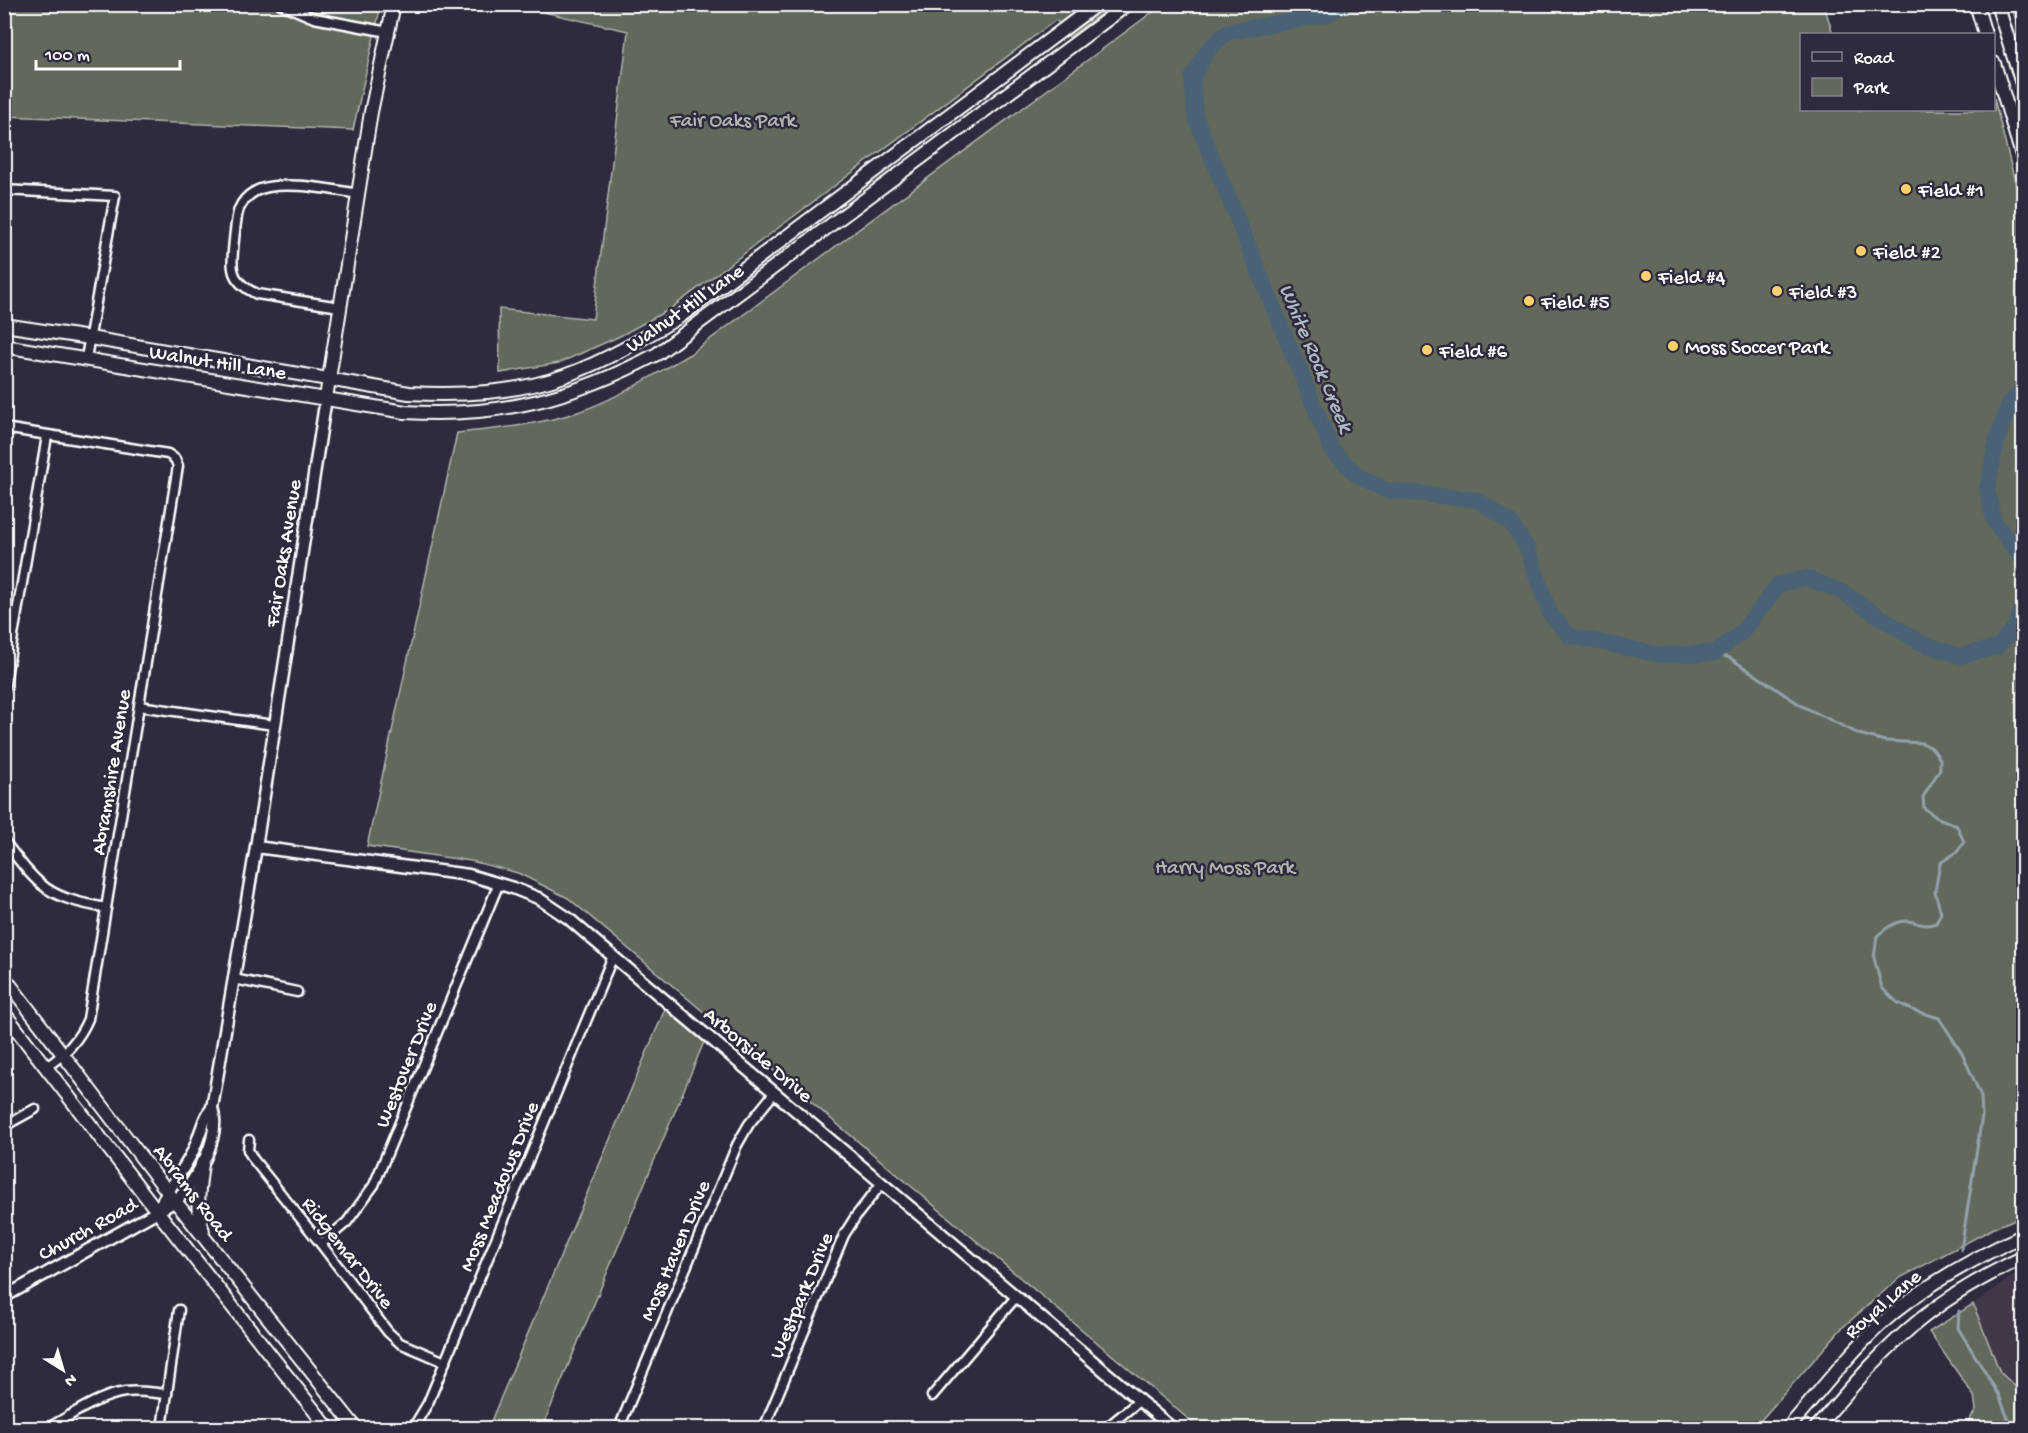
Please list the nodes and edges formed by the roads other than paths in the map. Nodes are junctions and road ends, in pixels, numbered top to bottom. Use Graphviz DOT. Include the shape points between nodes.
graph roads {
  1 [pos="281,4"];
  2 [pos="394,4"];
  3 [pos="1097,4"];
  4 [pos="1128,4"];
  5 [pos="1976,4"];
  6 [pos="1997,4"];
  7 [pos="388,32"];
  8 [pos="1985,33"];
  9 [pos="1995,67"];
  10 [pos="2023,87"];
  11 [pos="2001,90"];
  12 [pos="2024,162"];
  13 [pos="4,190"];
  14 [pos="359,194"];
  15 [pos="340,307"];
  16 [pos="4,325"];
  17 [pos="90,338"];
  18 [pos="4,346"];
  19 [pos="86,358"];
  20 [pos="329,378"];
  21 [pos="326,398"];
  22 [pos="4,428"];
  23 [pos="47,436"];
  24 [pos="4,689"];
  25 [pos="139,706"];
  26 [pos="274,725"];
  27 [pos="4,841"];
  28 [pos="256,847"];
  29 [pos="499,883"];
  30 [pos="106,908"];
  31 [pos="613,956"];
  32 [pos="4,977"];
  33 [pos="234,979"];
  34 [pos="297,992"];
  35 [pos="4,1013"];
  36 [pos="64,1055"];
  37 [pos="46,1067"];
  38 [pos="775,1092"];
  39 [pos="35,1108"];
  40 [pos="212,1108"];
  41 [pos="4,1126"];
  42 [pos="249,1140"];
  43 [pos="202,1164"];
  44 [pos="882,1183"];
  45 [pos="172,1196"];
  46 [pos="157,1211"];
  47 [pos="2024,1235"];
  48 [pos="205,1237"];
  49 [pos="321,1244"];
  50 [pos="2024,1257"];
  51 [pos="1965,1265"];
  52 [pos="1975,1283"];
  53 [pos="4,1297"];
  54 [pos="1016,1297"];
  55 [pos="179,1310"];
  56 [pos="445,1362"];
  57 [pos="167,1394"];
  58 [pos="932,1396"];
  59 [pos="1139,1401"];
  60 [pos="48,1428"];
  61 [pos="162,1428"];
  62 [pos="328,1428"];
  63 [pos="356,1428"];
  64 [pos="413,1428"];
  65 [pos="619,1428"];
  66 [pos="764,1428"];
  67 [pos="1106,1428"];
  68 [pos="1172,1428"];
  69 [pos="1788,1428"];
  70 [pos="1815,1428"];
  1 -- 7 [label="street" via="314,18"];
  2 -- 7 [label="main road, Fair Oaks Avenue"];
  3 -- 20 [label="main road, Walnut Hill Lane" via="682,315 593,365 524,386 456,394 409,393"];
  4 -- 21 [label="main road, Walnut Hill Lane" via="657,354 604,380 537,403 501,410 427,414"];
  5 -- 8 [label="main road"];
  6 -- 10 [label="main road"];
  7 -- 14 [label="main road, Fair Oaks Avenue"];
  9 -- 11 [label="main road"];
  10 -- 11 [label="main road"];
  11 -- 12 [label="main road"];
  13 -- 17 [label="street" via="115,195"];
  14 -- 15 [label="main road, Fair Oaks Avenue"];
  14 -- 15 [label="street" via="319,187 267,187 244,200 238,212 232,268 246,290"];
  15 -- 20 [label="main road, Fair Oaks Avenue"];
  16 -- 17 [label="main road, Walnut Hill Lane"];
  17 -- 19 [label="street"];
  17 -- 20 [label="main road, Walnut Hill Lane"];
  18 -- 19 [label="main road, Walnut Hill Lane"];
  19 -- 21 [label="main road, Walnut Hill Lane"];
  20 -- 21 [label="main road, Fair Oaks Avenue"];
  21 -- 26 [label="street, Fair Oaks Avenue"];
  22 -- 23 [label="street"];
  23 -- 24 [label="street"];
  23 -- 25 [label="street, Abramshire Avenue" via="168,454 178,466"];
  25 -- 26 [label="street"];
  25 -- 30 [label="street, Abramshire Avenue"];
  26 -- 28 [label="street, Fair Oaks Avenue"];
  27 -- 30 [label="street" via="47,890 72,902"];
  28 -- 29 [label="street, Arborside Drive" via="470,875"];
  28 -- 33 [label="street, Fair Oaks Avenue"];
  29 -- 31 [label="street, Arborside Drive" via="538,898"];
  29 -- 49 [label="street, Westover Drive" via="374,1185 347,1222"];
  30 -- 36 [label="street, Abramshire Avenue" via="88,1019"];
  31 -- 38 [label="street, Arborside Drive"];
  31 -- 56 [label="street, Moss Meadows Drive"];
  32 -- 36 [label="main road, Abrams Road"];
  33 -- 34 [label="street"];
  33 -- 40 [label="street, Fair Oaks Avenue"];
  35 -- 37 [label="main road, Abrams Road"];
  36 -- 37 [label="street, Abramshire Avenue"];
  36 -- 45 [label="main road, Abrams Road"];
  37 -- 46 [label="main road, Abrams Road"];
  38 -- 44 [label="street, Arborside Drive"];
  38 -- 65 [label="street, Moss Haven Drive" via="737,1145"];
  39 -- 41 [label="street"];
  40 -- 43 [label="street, Fair Oaks Avenue" via="216,1118"];
  40 -- 45 [label="street, Fair Oaks Avenue"];
  42 -- 49 [label="street, Ridgemar Drive" via="248,1150 253,1159"];
  43 -- 45 [label="street, Fair Oaks Avenue" via="192,1181"];
  43 -- 48 [label="main road" via="197,1209"];
  44 -- 54 [label="street, Arborside Drive"];
  44 -- 66 [label="street, Westpark Drive" via="844,1235"];
  45 -- 46 [label="street, Fair Oaks Avenue"];
  45 -- 48 [label="main road, Abrams Road"];
  46 -- 53 [label="street, Church Road"];
  46 -- 62 [label="main road, Abrams Road"];
  47 -- 51 [label="main road, Royal Lane"];
  48 -- 63 [label="main road, Abrams Road"];
  49 -- 56 [label="street, Ridgemar Drive" via="388,1332 400,1343"];
  50 -- 52 [label="main road, Royal Lane"];
  51 -- 52 [label="main road"];
  51 -- 69 [label="main road, Royal Lane" via="1928,1287 1883,1323"];
  52 -- 70 [label="main road, Royal Lane" via="1922,1318 1887,1349"];
  54 -- 58 [label="street"];
  54 -- 59 [label="street, Arborside Drive"];
  55 -- 57 [label="street"];
  56 -- 64 [label="street, Moss Meadows Drive"];
  57 -- 60 [label="street" via="123,1392"];
  57 -- 61 [label="street"];
  59 -- 67 [label="street"];
  59 -- 68 [label="street, Arborside Drive"];
}
